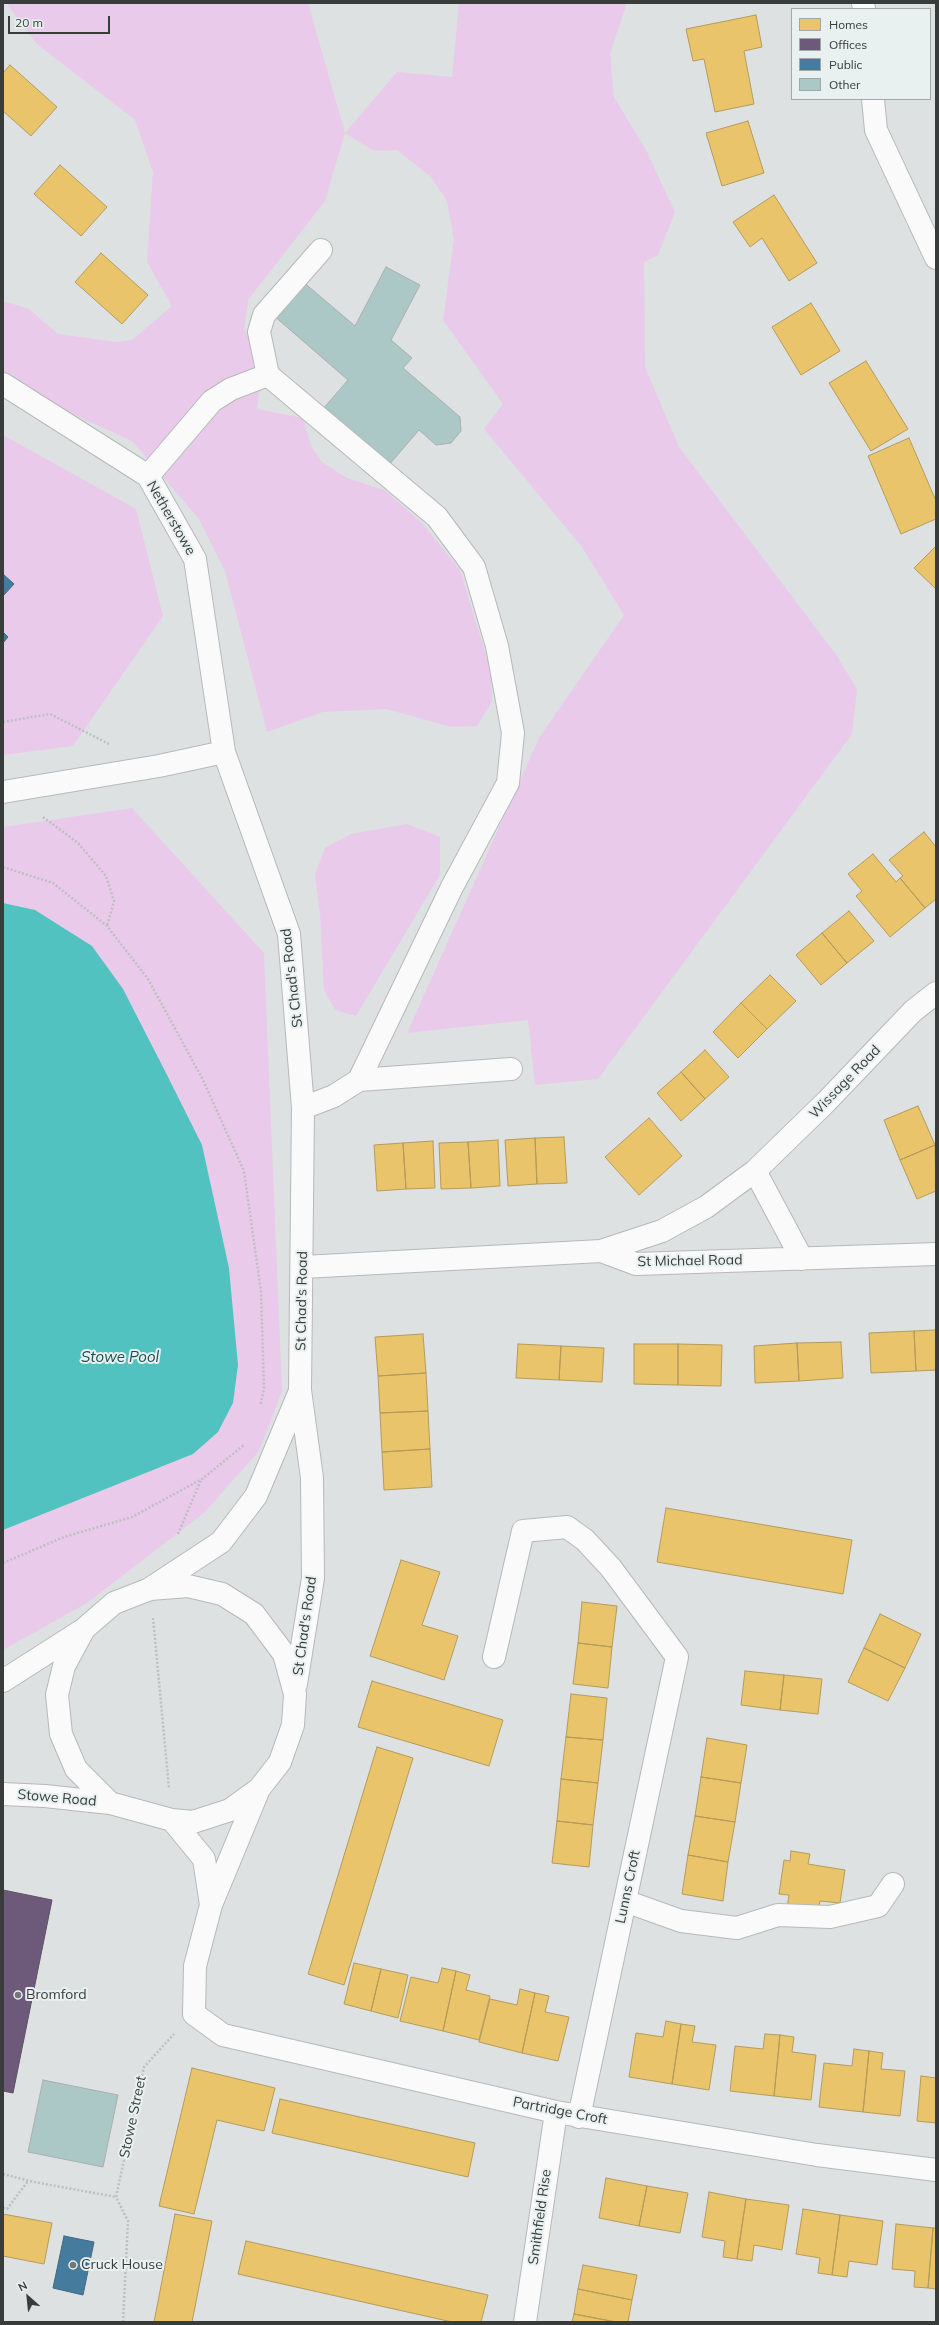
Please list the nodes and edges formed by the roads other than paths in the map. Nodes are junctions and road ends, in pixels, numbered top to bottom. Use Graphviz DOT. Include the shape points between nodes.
graph roads {
  1 [pos="873,100"];
  2 [pos="321,250"];
  3 [pos="936,258"];
  4 [pos="268,375"];
  5 [pos="3,384"];
  6 [pos="148,476"];
  7 [pos="224,752"];
  8 [pos="3,792"];
  9 [pos="936,993"];
  10 [pos="512,1069"];
  11 [pos="358,1080"];
  12 [pos="303,1108"];
  13 [pos="755,1171"];
  14 [pos="601,1251"];
  15 [pos="936,1254"];
  16 [pos="802,1259"];
  17 [pos="303,1267"];
  18 [pos="300,1390"];
  19 [pos="150,1589"];
  20 [pos="84,1629"];
  21 [pos="494,1657"];
  22 [pos="3,1681"];
  23 [pos="295,1694"];
  24 [pos="260,1789"];
  25 [pos="3,1794"];
  26 [pos="110,1803"];
  27 [pos="172,1820"];
  28 [pos="893,1884"];
  29 [pos="625,1902"];
  30 [pos="211,1905"];
  31 [pos="556,2112"];
  32 [pos="579,2116"];
  33 [pos="936,2170"];
  34 [pos="525,2322"];
  1 -- 3 [label="street" via="876,130"];
  2 -- 4 [label="street" via="264,315 260,332"];
  4 -- 6 [label="street" via="212,401"];
  4 -- 11 [label="street" via="438,518 474,567 497,646 513,733 508,783 452,887"];
  5 -- 6 [label="street, Netherstowe"];
  6 -- 7 [label="street, Netherstowe" via="195,559"];
  7 -- 8 [label="street" via="159,766"];
  7 -- 12 [label="street, St Chad's Road" via="289,934"];
  9 -- 13 [label="street, Wissage Road" via="913,1012"];
  10 -- 11 [label="street"];
  11 -- 12 [label="street" via="334,1096"];
  12 -- 17 [label="street, St Chad's Road"];
  13 -- 14 [label="street, Wissage Road" via="706,1207 662,1231"];
  13 -- 16 [label="street"];
  14 -- 16 [label="street, St Michael Road" via="636,1264"];
  14 -- 17 [label="street, St Michael Road"];
  15 -- 16 [label="street, St Michael Road"];
  17 -- 18 [label="street, St Chad's Road"];
  18 -- 19 [label="street, St Chad's Road" via="256,1496 221,1542"];
  18 -- 23 [label="street, St Chad's Road" via="312,1478 313,1578"];
  19 -- 20 [label="street" via="114,1603"];
  19 -- 23 [label="street" via="188,1586 222,1594 254,1614 284,1654"];
  20 -- 22 [label="street"];
  20 -- 26 [label="street" via="64,1666 57,1695 61,1734 76,1769"];
  21 -- 29 [label="street, Lunns Croft" via="523,1531 567,1527 585,1540 611,1568 676,1657"];
  23 -- 24 [label="street" via="293,1725 280,1762"];
  24 -- 27 [label="street, Stowe Road" via="230,1810 193,1822"];
  24 -- 30 [label="street"];
  25 -- 26 [label="street, Stowe Road"];
  26 -- 27 [label="street, Stowe Road"];
  27 -- 30 [label="street" via="204,1859"];
  28 -- 29 [label="street" via="878,1906 830,1917 778,1915 737,1928 681,1921"];
  29 -- 32 [label="street, Lunns Croft"];
  30 -- 31 [label="street, Partridge Croft" via="195,1966 194,2014 223,2035"];
  31 -- 32 [label="street, Partridge Croft"];
  31 -- 34 [label="street, Smithfield Rise"];
  32 -- 33 [label="street, Partridge Croft" via="817,2155"];
}
